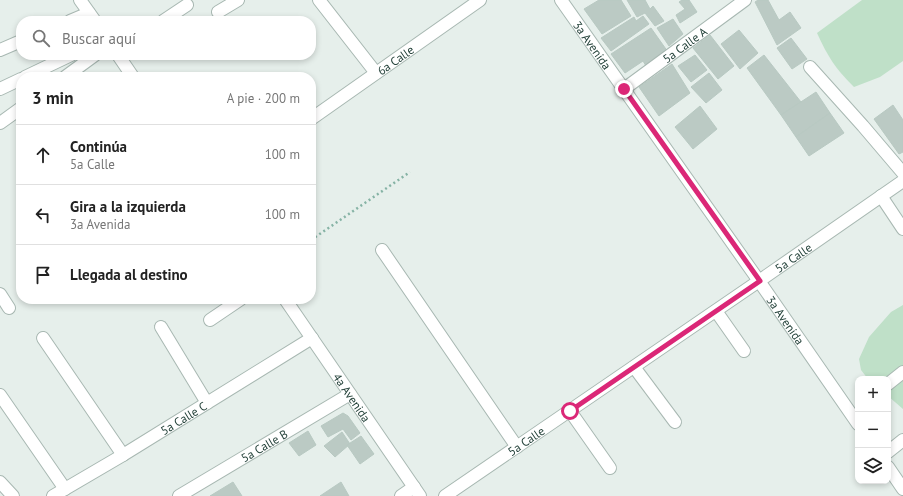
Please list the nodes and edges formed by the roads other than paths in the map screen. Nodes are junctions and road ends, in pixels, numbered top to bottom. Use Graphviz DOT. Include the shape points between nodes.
graph roads {
  1 [pos="80,0"];
  2 [pos="238,0"];
  3 [pos="319,0"];
  4 [pos="480,0"];
  5 [pos="561,0"];
  6 [pos="745,0"];
  7 [pos="187,5"];
  8 [pos="218,12"];
  9 [pos="91,16"];
  10 [pos="170,16"];
  11 [pos="16,43"];
  12 [pos="0,50"];
  13 [pos="61,60"];
  14 [pos="89,60"];
  15 [pos="121,60"];
  16 [pos="810,67"];
  17 [pos="35,72"];
  18 [pos="72,72"];
  19 [pos="130,72"];
  20 [pos="376,73"];
  21 [pos="16,81"];
  22 [pos="0,89"];
  23 [pos="624,89"];
  24 [pos="16,112"];
  25 [pos="316,115"];
  26 [pos="0,123"];
  27 [pos="903,173"];
  28 [pos="903,181"];
  29 [pos="881,196"];
  30 [pos="903,229"];
  31 [pos="382,250"];
  32 [pos="760,281"];
  33 [pos="0,294"];
  34 [pos="234,304"];
  35 [pos="288,304"];
  36 [pos="9,308"];
  37 [pos="716,311"];
  38 [pos="210,320"];
  39 [pos="161,327"];
  40 [pos="43,338"];
  41 [pos="312,338"];
  42 [pos="744,352"];
  43 [pos="634,367"];
  44 [pos="903,372"];
  45 [pos="891,382"];
  46 [pos="350,394"];
  47 [pos="0,395"];
  48 [pos="207,403"];
  49 [pos="854,409"];
  50 [pos="570,411"];
  51 [pos="675,422"];
  52 [pos="903,440"];
  53 [pos="517,446"];
  54 [pos="891,450"];
  55 [pos="124,455"];
  56 [pos="610,468"];
  57 [pos="891,471"];
  58 [pos="0,482"];
  59 [pos="65,489"];
  60 [pos="903,489"];
  61 [pos="417,492"];
  62 [pos="903,493"];
  63 [pos="13,496"];
  64 [pos="53,496"];
  65 [pos="179,496"];
  66 [pos="401,496"];
  67 [pos="446,496"];
  68 [pos="898,496"];
  1 -- 9 [label="street"];
  2 -- 8 [label="street"];
  3 -- 20 [label="street"];
  4 -- 20 [label="street, 6a Calle"];
  5 -- 23 [label="street, 3a Avenida"];
  6 -- 23 [label="street, 5a Calle A"];
  7 -- 10 [label="street"];
  11 -- 12 [label="street"];
  13 -- 17 [label="street"];
  14 -- 18 [label="street"];
  15 -- 19 [label="street"];
  16 -- 27 [label="street"];
  20 -- 25 [label="street, 6a Calle"];
  21 -- 22 [label="street"];
  23 -- 32 [label="street, 3a Avenida"];
  24 -- 26 [label="street"];
  28 -- 29 [label="street, 5a Calle"];
  29 -- 30 [label="street"];
  29 -- 32 [label="street, 5a Calle"];
  31 -- 53 [label="street"];
  32 -- 37 [label="street, 5a Calle"];
  32 -- 49 [label="street, 3a Avenida"];
  33 -- 36 [label="street"];
  34 -- 38 [label="street"];
  35 -- 41 [label="street, 4a Avenida"];
  37 -- 42 [label="street"];
  37 -- 43 [label="street, 5a Calle"];
  39 -- 48 [label="street"];
  40 -- 55 [label="street"];
  41 -- 46 [label="street, 4a Avenida"];
  41 -- 48 [label="street, 5a Calle C"];
  43 -- 50 [label="street, 5a Calle"];
  43 -- 51 [label="street"];
  44 -- 45 [label="street"];
  46 -- 61 [label="street, 4a Avenida"];
  46 -- 65 [label="street, 5a Calle B"];
  47 -- 59 [label="street"];
  48 -- 55 [label="street, 5a Calle C"];
  50 -- 53 [label="street, 5a Calle"];
  50 -- 56 [label="street"];
  52 -- 54 [label="street"];
  53 -- 67 [label="street, 5a Calle"];
  55 -- 59 [label="street, 5a Calle C"];
  57 -- 60 [label="street"];
  58 -- 63 [label="street"];
  59 -- 64 [label="street, 5a Calle C"];
  61 -- 66 [label="street"];
  62 -- 68 [label="street"];
}
